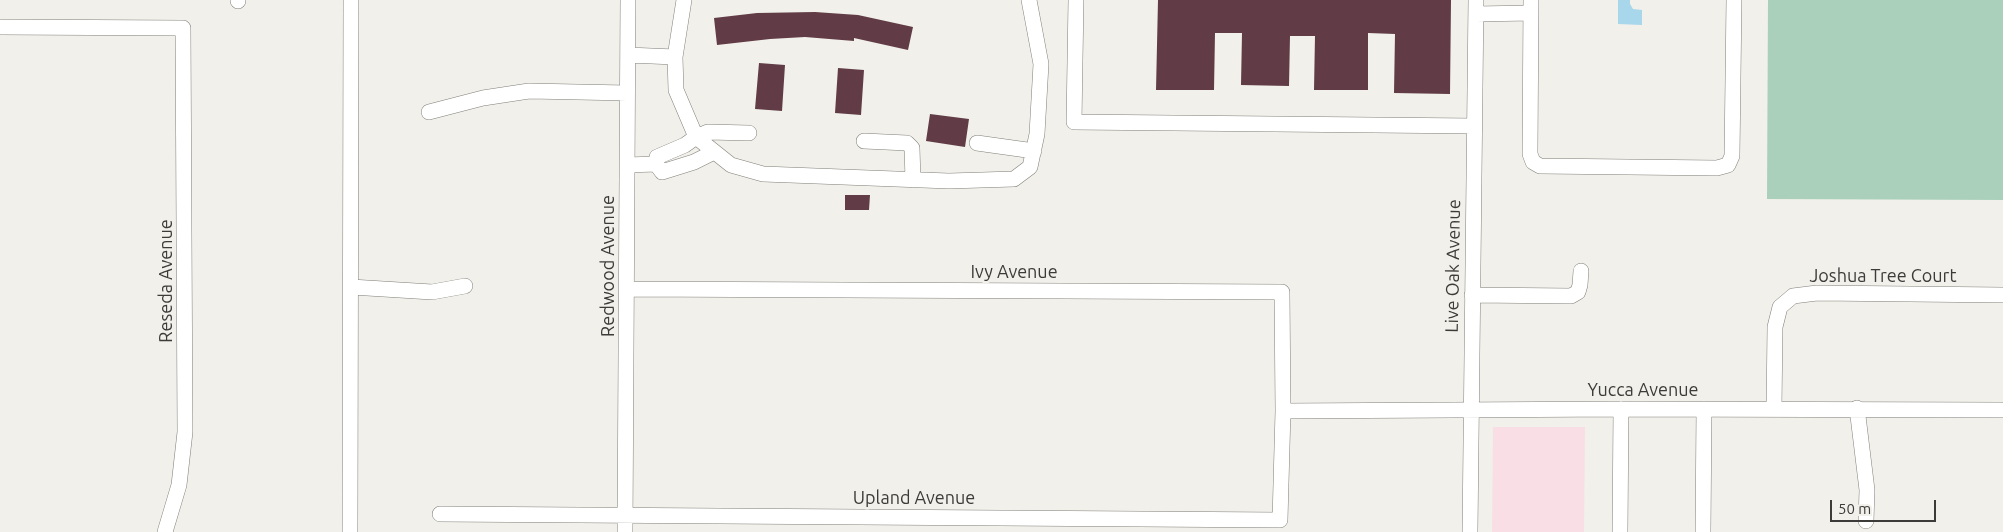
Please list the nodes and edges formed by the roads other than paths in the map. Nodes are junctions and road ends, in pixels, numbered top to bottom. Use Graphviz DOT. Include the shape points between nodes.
graph roads {
  1 [pos="352,0"];
  2 [pos="628,0"];
  3 [pos="684,0"];
  4 [pos="1028,0"];
  5 [pos="1076,0"];
  6 [pos="1734,0"];
  7 [pos="1531,6"];
  8 [pos="1476,7"];
  9 [pos="0,28"];
  10 [pos="628,55"];
  11 [pos="675,57"];
  12 [pos="627,93"];
  13 [pos="429,112"];
  14 [pos="1474,126"];
  15 [pos="749,133"];
  16 [pos="696,137"];
  17 [pos="864,141"];
  18 [pos="977,143"];
  19 [pos="679,147"];
  20 [pos="1034,150"];
  21 [pos="714,152"];
  22 [pos="656,164"];
  23 [pos="689,164"];
  24 [pos="627,165"];
  25 [pos="913,180"];
  26 [pos="1581,271"];
  27 [pos="466,286"];
  28 [pos="351,287"];
  29 [pos="627,289"];
  30 [pos="2003,295"];
  31 [pos="1472,296"];
  32 [pos="1857,408"];
  33 [pos="1470,409"];
  34 [pos="1621,409"];
  35 [pos="1704,409"];
  36 [pos="1774,409"];
  37 [pos="2003,410"];
  38 [pos="1283,411"];
  39 [pos="440,514"];
  40 [pos="626,514"];
  41 [pos="1866,521"];
  42 [pos="165,532"];
  43 [pos="350,532"];
  44 [pos="625,532"];
  45 [pos="1470,532"];
  46 [pos="1620,532"];
  47 [pos="1703,532"];
  1 -- 28 [label="street"];
  2 -- 10 [label="street, Redwood Avenue"];
  3 -- 11 [label="street"];
  4 -- 20 [label="street" via="1041,64"];
  5 -- 14 [label="street" via="1074,122"];
  6 -- 7 [label="street" via="1732,156 1728,165 1717,168 1540,166 1533,162 1530,154"];
  7 -- 8 [label="street"];
  8 -- 14 [label="street, Live Oak Avenue"];
  9 -- 42 [label="street, Reseda Avenue" via="183,28 185,432 179,485"];
  10 -- 11 [label="street"];
  10 -- 12 [label="street, Redwood Avenue"];
  11 -- 16 [label="street" via="676,90"];
  12 -- 13 [label="street" via="530,91 483,98"];
  12 -- 24 [label="street, Redwood Avenue"];
  14 -- 31 [label="street, Live Oak Avenue"];
  15 -- 16 [label="street" via="708,132"];
  16 -- 19 [label="street"];
  16 -- 21 [label="street"];
  17 -- 25 [label="street" via="907,142 912,148"];
  18 -- 20 [label="street"];
  19 -- 22 [label="street" via="657,157"];
  19 -- 23 [label="street"];
  20 -- 25 [label="street" via="1030,167 1014,179"];
  21 -- 23 [label="street"];
  21 -- 25 [label="street" via="731,165 763,174"];
  22 -- 23 [label="street" via="662,172"];
  22 -- 24 [label="street"];
  24 -- 29 [label="street, Redwood Avenue"];
  26 -- 31 [label="street" via="1578,292 1571,296"];
  27 -- 28 [label="street" via="432,292"];
  28 -- 43 [label="street"];
  29 -- 38 [label="street, Ivy Avenue" via="1282,292"];
  29 -- 40 [label="street, Redwood Avenue"];
  30 -- 36 [label="street, Joshua Tree Court" via="1817,293 1792,296 1780,308 1775,327"];
  31 -- 33 [label="street, Live Oak Avenue"];
  32 -- 36 [label="street, Yucca Avenue"];
  32 -- 37 [label="street, Yucca Avenue"];
  32 -- 41 [label="street" via="1867,490"];
  33 -- 34 [label="street, Yucca Avenue"];
  33 -- 38 [label="street, Yucca Avenue"];
  33 -- 45 [label="street, Live Oak Avenue"];
  34 -- 35 [label="street, Yucca Avenue"];
  34 -- 46 [label="street"];
  35 -- 36 [label="street, Yucca Avenue"];
  35 -- 47 [label="street"];
  38 -- 40 [label="street, Upland Avenue" via="1280,520"];
  39 -- 40 [label="street, Upland Avenue"];
  40 -- 44 [label="street, Redwood Avenue"];
}
